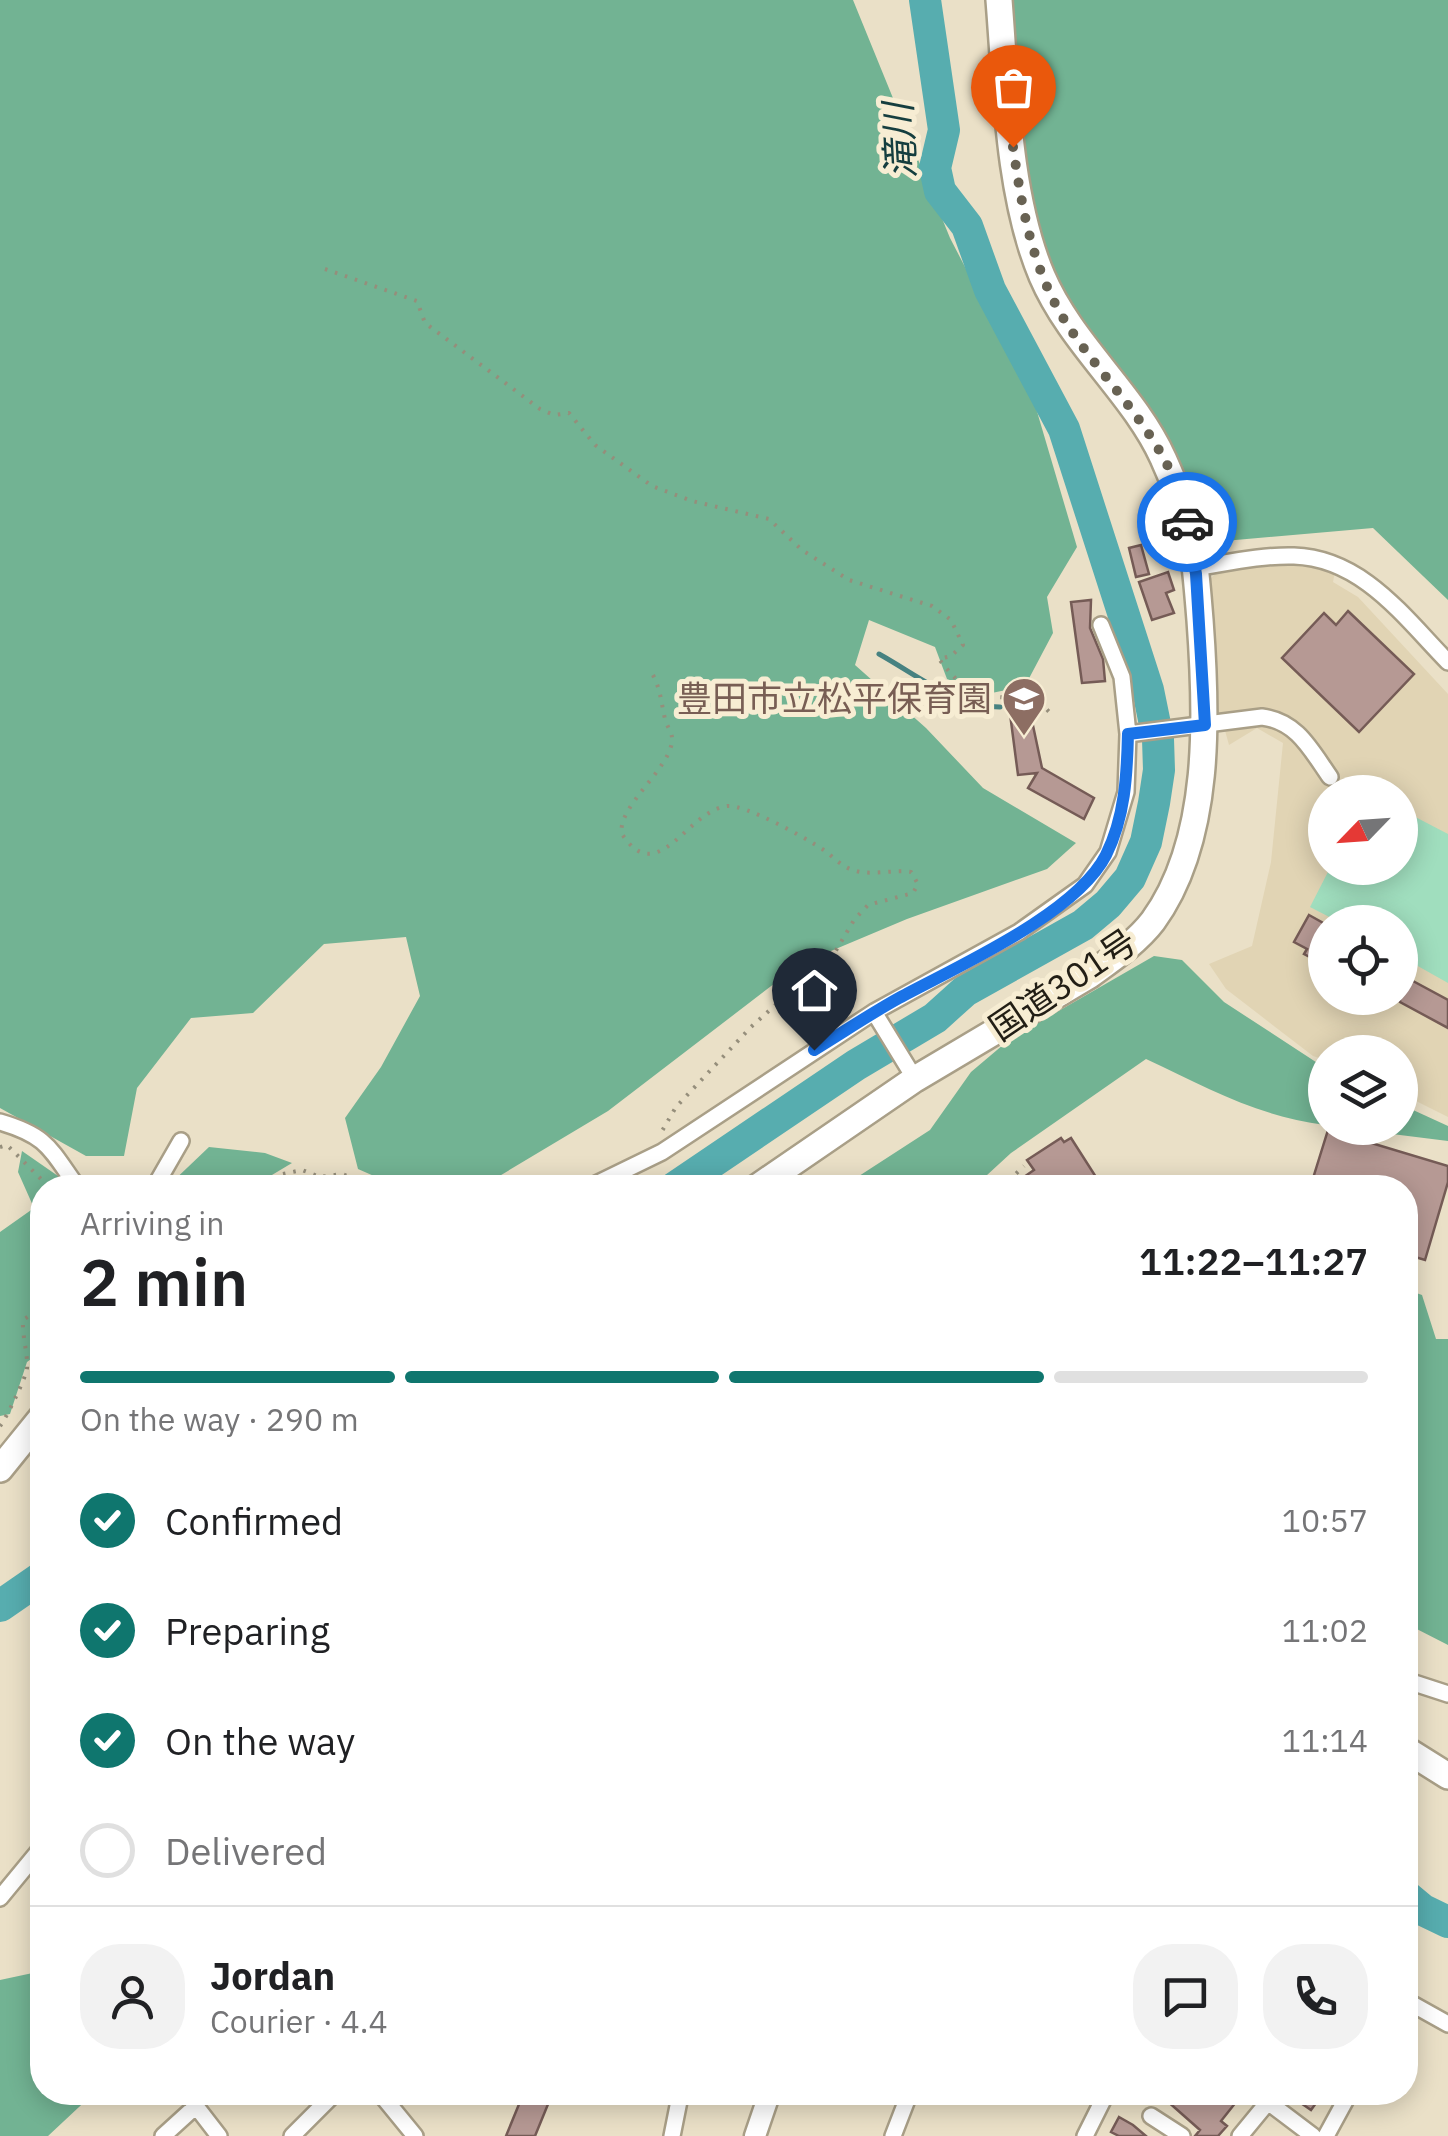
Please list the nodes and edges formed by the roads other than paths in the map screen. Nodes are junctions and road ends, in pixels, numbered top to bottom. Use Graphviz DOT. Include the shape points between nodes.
graph roads {
  1 [pos="999,0"];
  2 [pos="1194,568"];
  3 [pos="1101,625"];
  4 [pos="1448,662"];
  5 [pos="1194,726"];
  6 [pos="1128,734"];
  7 [pos="1328,775"];
  8 [pos="874,1012"];
  9 [pos="915,1080"];
  10 [pos="0,1122"];
  11 [pos="181,1142"];
  12 [pos="69,1175"];
  13 [pos="162,1175"];
  14 [pos="615,1175"];
  15 [pos="775,1175"];
  16 [pos="30,1432"];
  17 [pos="0,1469"];
  18 [pos="1418,1684"];
  19 [pos="1448,1694"];
  20 [pos="1418,1757"];
  21 [pos="1448,1776"];
  22 [pos="30,1866"];
  23 [pos="0,1898"];
  24 [pos="1418,2007"];
  25 [pos="1448,2024"];
  26 [pos="323,2105"];
  27 [pos="390,2105"];
  28 [pos="678,2105"];
  29 [pos="766,2105"];
  30 [pos="905,2105"];
  31 [pos="1100,2105"];
  32 [pos="1257,2105"];
  33 [pos="1273,2105"];
  34 [pos="1343,2105"];
  35 [pos="196,2106"];
  36 [pos="1152,2116"];
  37 [pos="163,2136"];
  38 [pos="219,2136"];
  39 [pos="292,2136"];
  40 [pos="415,2136"];
  41 [pos="672,2136"];
  42 [pos="755,2136"];
  43 [pos="893,2136"];
  44 [pos="1085,2136"];
  45 [pos="1182,2136"];
  46 [pos="1240,2136"];
  47 [pos="1314,2136"];
  48 [pos="1326,2136"];
  1 -- 2 [label="main road, 国道301号" via="1011,139 1042,276 1065,321 1162,454 1186,515"];
  2 -- 4 [label="street" via="1295,556 1323,560 1350,570"];
  2 -- 5 [label="main road, 国道301号" via="1204,680"];
  3 -- 6 [label="street" via="1122,678"];
  5 -- 6 [label="street"];
  5 -- 7 [label="street" via="1262,716 1286,722"];
  5 -- 9 [label="main road, 国道301号" via="1198,792 1183,861 1152,923 1090,975"];
  6 -- 8 [label="street" via="1126,792 1108,852 1084,885 1019,932"];
  8 -- 9 [label="street"];
  8 -- 14 [label="street" via="662,1152"];
  9 -- 15 [label="main road, 国道301号"];
  10 -- 12 [label="street" via="30,1130"];
  11 -- 13 [label="street"];
  16 -- 17 [label="main road"];
  18 -- 19 [label="street"];
  20 -- 21 [label="main road"];
  22 -- 23 [label="street"];
  24 -- 25 [label="street"];
  26 -- 39 [label="street"];
  27 -- 40 [label="street"];
  28 -- 41 [label="street"];
  29 -- 42 [label="street"];
  30 -- 43 [label="street"];
  31 -- 44 [label="street"];
  32 -- 46 [label="street"];
  33 -- 47 [label="street"];
  34 -- 48 [label="street"];
  35 -- 37 [label="street"];
  35 -- 38 [label="street"];
  36 -- 45 [label="street"];
}
